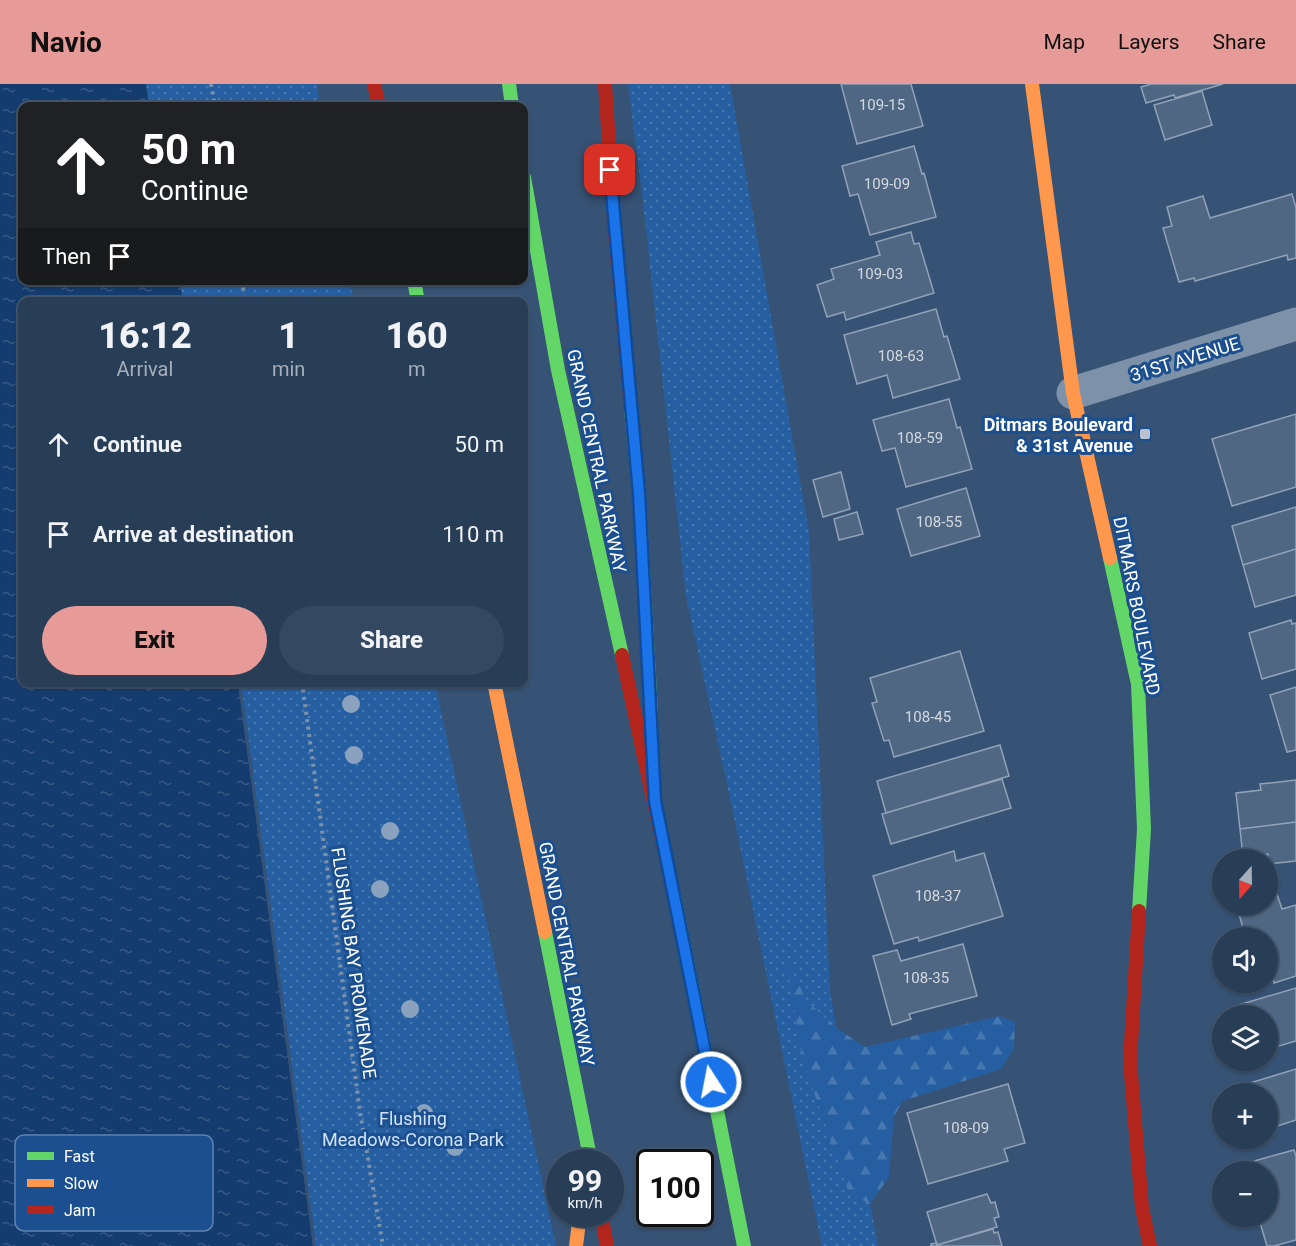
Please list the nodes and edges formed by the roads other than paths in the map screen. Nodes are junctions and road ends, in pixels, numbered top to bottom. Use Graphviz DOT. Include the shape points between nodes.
graph roads {
  1 [pos="374,84"];
  2 [pos="509,84"];
  3 [pos="605,84"];
  4 [pos="1032,84"];
  5 [pos="378,102"];
  6 [pos="511,102"];
  7 [pos="528,200"];
  8 [pos="1296,324"];
  9 [pos="1073,393"];
  10 [pos="495,687"];
  11 [pos="655,801"];
  12 [pos="586,1149"];
  13 [pos="578,1227"];
  14 [pos="603,1227"];
  15 [pos="576,1246"];
  16 [pos="607,1246"];
  17 [pos="744,1246"];
  18 [pos="1150,1246"];
  1 -- 5 [label="main road"];
  2 -- 6 [label="main road"];
  3 -- 11 [label="main road" via="639,493"];
  4 -- 9 [label="main road, DITMARS BOULEVARD"];
  7 -- 11 [label="main road, GRAND CENTRAL PARKWAY" via="558,370"];
  8 -- 9 [label="street, 31ST AVENUE"];
  9 -- 18 [label="main road, DITMARS BOULEVARD" via="1138,684 1144,829 1130,1061"];
  10 -- 12 [label="main road, GRAND CENTRAL PARKWAY"];
  11 -- 17 [label="main road, GRAND CENTRAL PARKWAY"];
  13 -- 15 [label="main road"];
  14 -- 16 [label="main road"];
}
